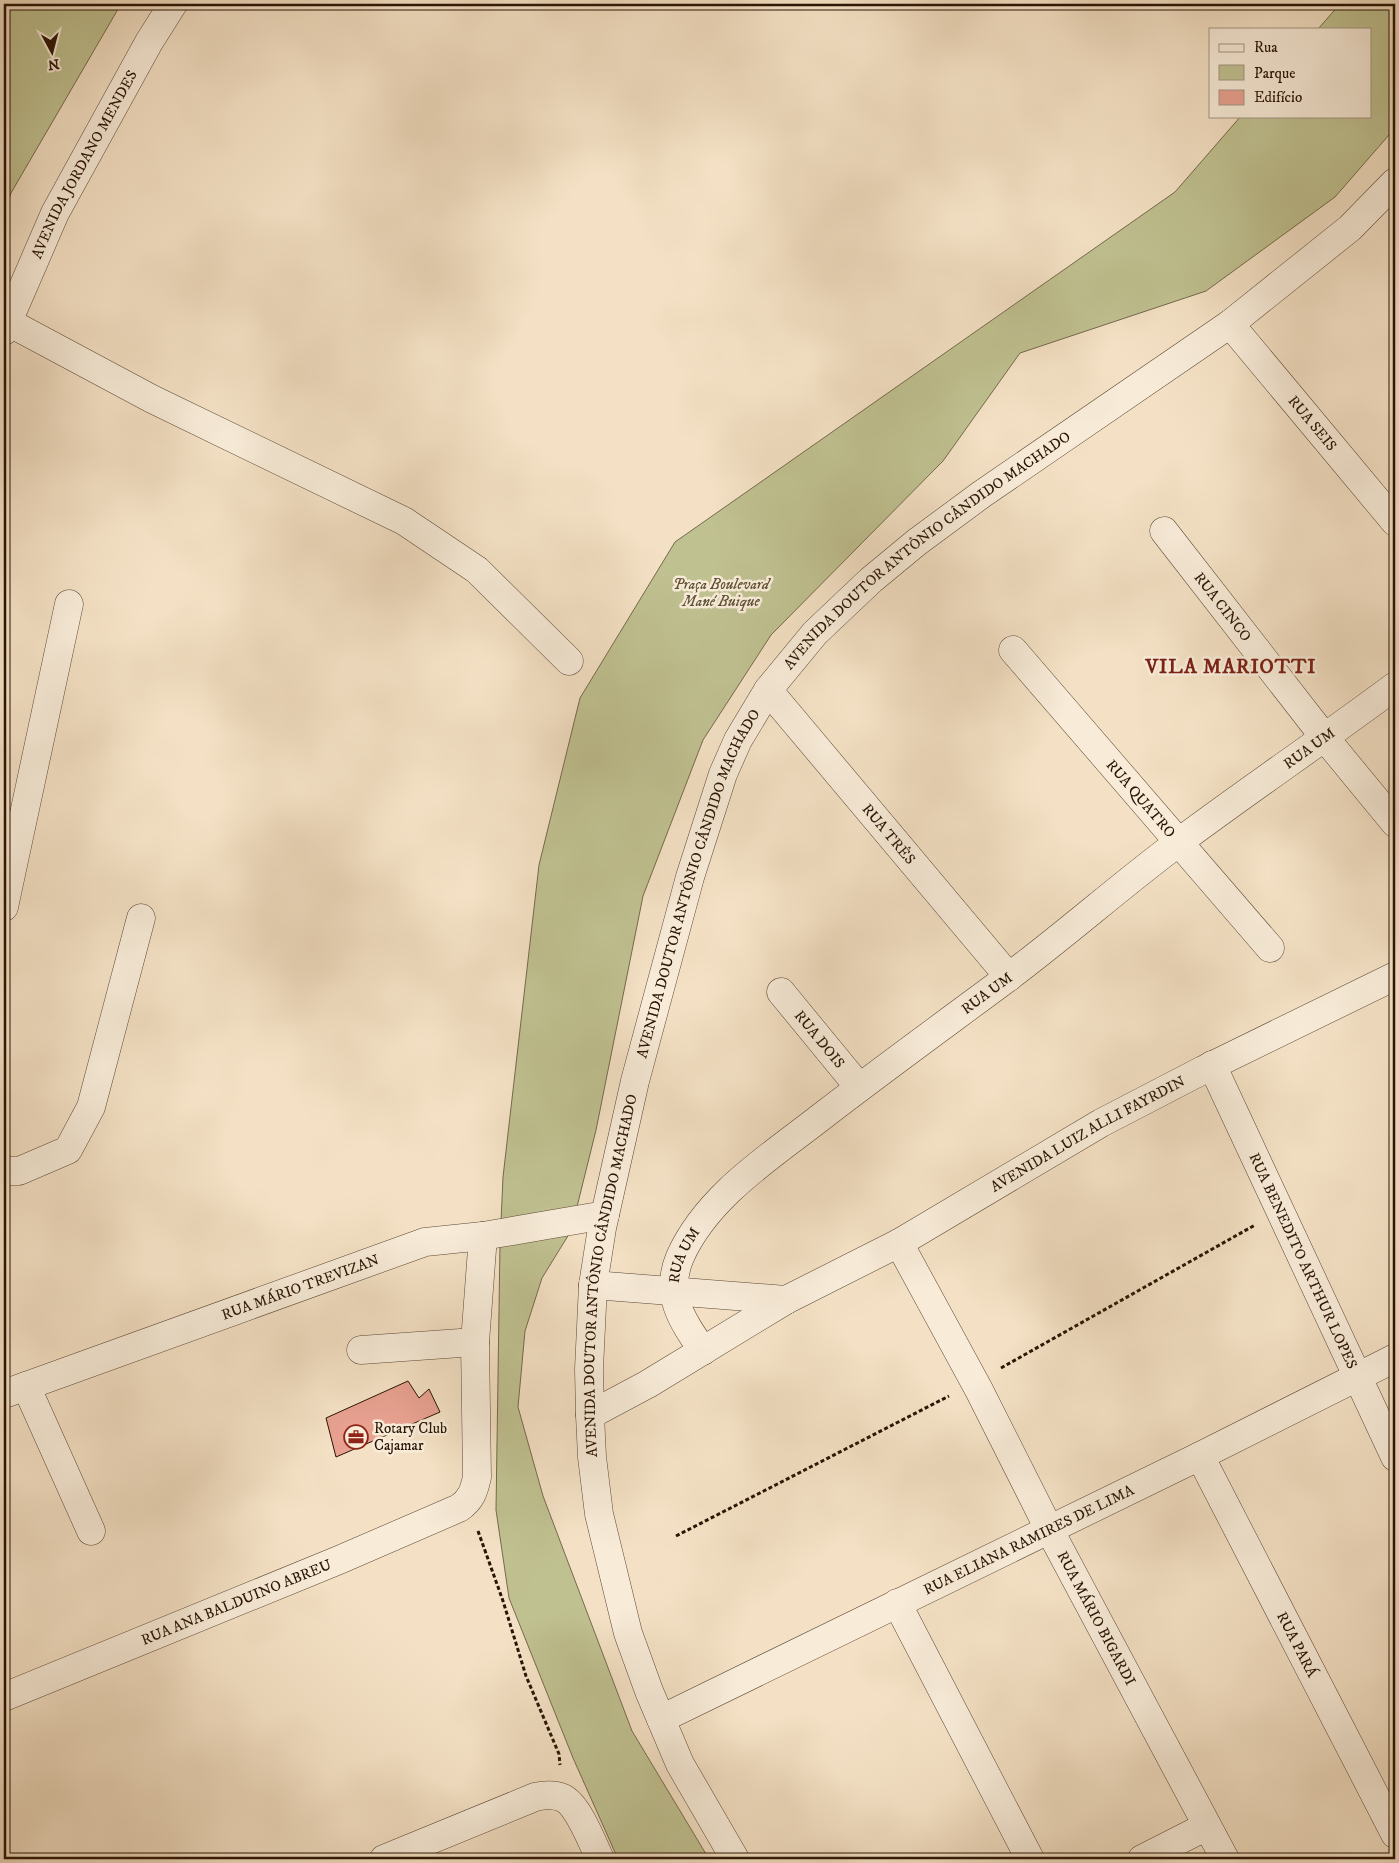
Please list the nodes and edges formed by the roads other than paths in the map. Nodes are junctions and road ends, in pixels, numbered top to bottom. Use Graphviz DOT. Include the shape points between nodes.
graph roads {
  1 [pos="173,4"];
  2 [pos="1395,182"];
  3 [pos="1230,324"];
  4 [pos="6,326"];
  5 [pos="1395,522"];
  6 [pos="1164,530"];
  7 [pos="69,604"];
  8 [pos="1013,650"];
  9 [pos="568,661"];
  10 [pos="1395,686"];
  11 [pos="768,690"];
  12 [pos="1325,738"];
  13 [pos="1395,823"];
  14 [pos="1179,842"];
  15 [pos="4,907"];
  16 [pos="142,918"];
  17 [pos="1270,948"];
  18 [pos="1395,976"];
  19 [pos="1009,977"];
  20 [pos="781,992"];
  21 [pos="1212,1065"];
  22 [pos="859,1087"];
  23 [pos="4,1171"];
  24 [pos="605,1215"];
  25 [pos="483,1236"];
  26 [pos="898,1244"];
  27 [pos="593,1285"];
  28 [pos="673,1291"];
  29 [pos="786,1300"];
  30 [pos="475,1342"];
  31 [pos="361,1350"];
  32 [pos="703,1351"];
  33 [pos="1395,1358"];
  34 [pos="1357,1378"];
  35 [pos="15,1390"];
  36 [pos="590,1415"];
  37 [pos="1200,1456"];
  38 [pos="1395,1457"];
  39 [pos="1049,1529"];
  40 [pos="91,1531"];
  41 [pos="898,1603"];
  42 [pos="4,1697"];
  43 [pos="661,1719"];
  44 [pos="1207,1826"];
  45 [pos="1395,1834"];
  46 [pos="384,1859"];
  47 [pos="600,1859"];
  48 [pos="735,1859"];
  49 [pos="1030,1859"];
  50 [pos="1142,1859"];
  51 [pos="1225,1859"];
  1 -- 4 [label="street, AVENIDA JORDANO MENDES" via="56,213"];
  2 -- 3 [label="street, AVENIDA DOUTOR ANTÔNIO CÂNDIDO MACHADO" via="1350,228"];
  3 -- 5 [label="street, RUA SEIS"];
  3 -- 11 [label="street, AVENIDA DOUTOR ANTÔNIO CÂNDIDO MACHADO" via="1010,474 917,542 870,580 815,633"];
  4 -- 9 [label="street" via="404,521 477,570"];
  6 -- 12 [label="street, RUA CINCO"];
  7 -- 15 [label="street"];
  8 -- 14 [label="street, RUA QUATRO"];
  10 -- 12 [label="street, RUA UM"];
  11 -- 19 [label="street, RUA TRÊS"];
  11 -- 24 [label="street, AVENIDA DOUTOR ANTÔNIO CÂNDIDO MACHADO" via="738,740 722,778 690,877 635,1081"];
  12 -- 13 [label="street, RUA CINCO"];
  12 -- 14 [label="street, RUA UM"];
  14 -- 17 [label="street, RUA QUATRO"];
  14 -- 19 [label="street, RUA UM"];
  16 -- 23 [label="street" via="91,1107 68,1150 19,1171"];
  18 -- 21 [label="street, AVENIDA LUIZ ALLI FAYRDIN"];
  19 -- 22 [label="street, RUA UM"];
  20 -- 22 [label="street, RUA DOIS"];
  21 -- 26 [label="street, AVENIDA LUIZ ALLI FAYRDIN" via="1101,1123"];
  21 -- 34 [label="street, RUA BENEDITO ARTHUR LOPES"];
  22 -- 28 [label="street, RUA UM" via="747,1174 725,1195 686,1245 679,1260"];
  24 -- 25 [label="street, RUA MÁRIO TREVIZAN"];
  24 -- 27 [label="street, AVENIDA DOUTOR ANTÔNIO CÂNDIDO MACHADO"];
  25 -- 30 [label="street"];
  25 -- 35 [label="street, RUA MÁRIO TREVIZAN" via="425,1242"];
  26 -- 29 [label="street, AVENIDA LUIZ ALLI FAYRDIN"];
  26 -- 39 [label="street, RUA MÁRIO BIGARDI" via="979,1390"];
  27 -- 28 [label="street"];
  27 -- 36 [label="street, AVENIDA DOUTOR ANTÔNIO CÂNDIDO MACHADO"];
  28 -- 29 [label="street"];
  28 -- 32 [label="street, RUA UM" via="688,1329"];
  29 -- 32 [label="street, AVENIDA LUIZ ALLI FAYRDIN"];
  30 -- 31 [label="street"];
  30 -- 42 [label="street, RUA ANA BALDUINO ABREU" via="477,1477 468,1502 339,1560"];
  32 -- 36 [label="street, AVENIDA LUIZ ALLI FAYRDIN"];
  33 -- 34 [label="street, RUA ELIANA RAMIRES DE LIMA"];
  34 -- 37 [label="street, RUA ELIANA RAMIRES DE LIMA"];
  34 -- 38 [label="street, RUA BENEDITO ARTHUR LOPES"];
  35 -- 40 [label="street"];
  36 -- 43 [label="street, AVENIDA DOUTOR ANTÔNIO CÂNDIDO MACHADO" via="599,1514 628,1633"];
  37 -- 39 [label="street, RUA ELIANA RAMIRES DE LIMA"];
  37 -- 45 [label="street, RUA PARÁ"];
  39 -- 41 [label="street, RUA ELIANA RAMIRES DE LIMA"];
  39 -- 44 [label="street, RUA MÁRIO BIGARDI"];
  41 -- 43 [label="street, RUA ELIANA RAMIRES DE LIMA"];
  41 -- 49 [label="street"];
  43 -- 48 [label="street, AVENIDA DOUTOR ANTÔNIO CÂNDIDO MACHADO" via="684,1772"];
  44 -- 50 [label="street"];
  44 -- 51 [label="street, RUA MÁRIO BIGARDI"];
  46 -- 47 [label="street" via="546,1795 564,1798 577,1813"];
}
